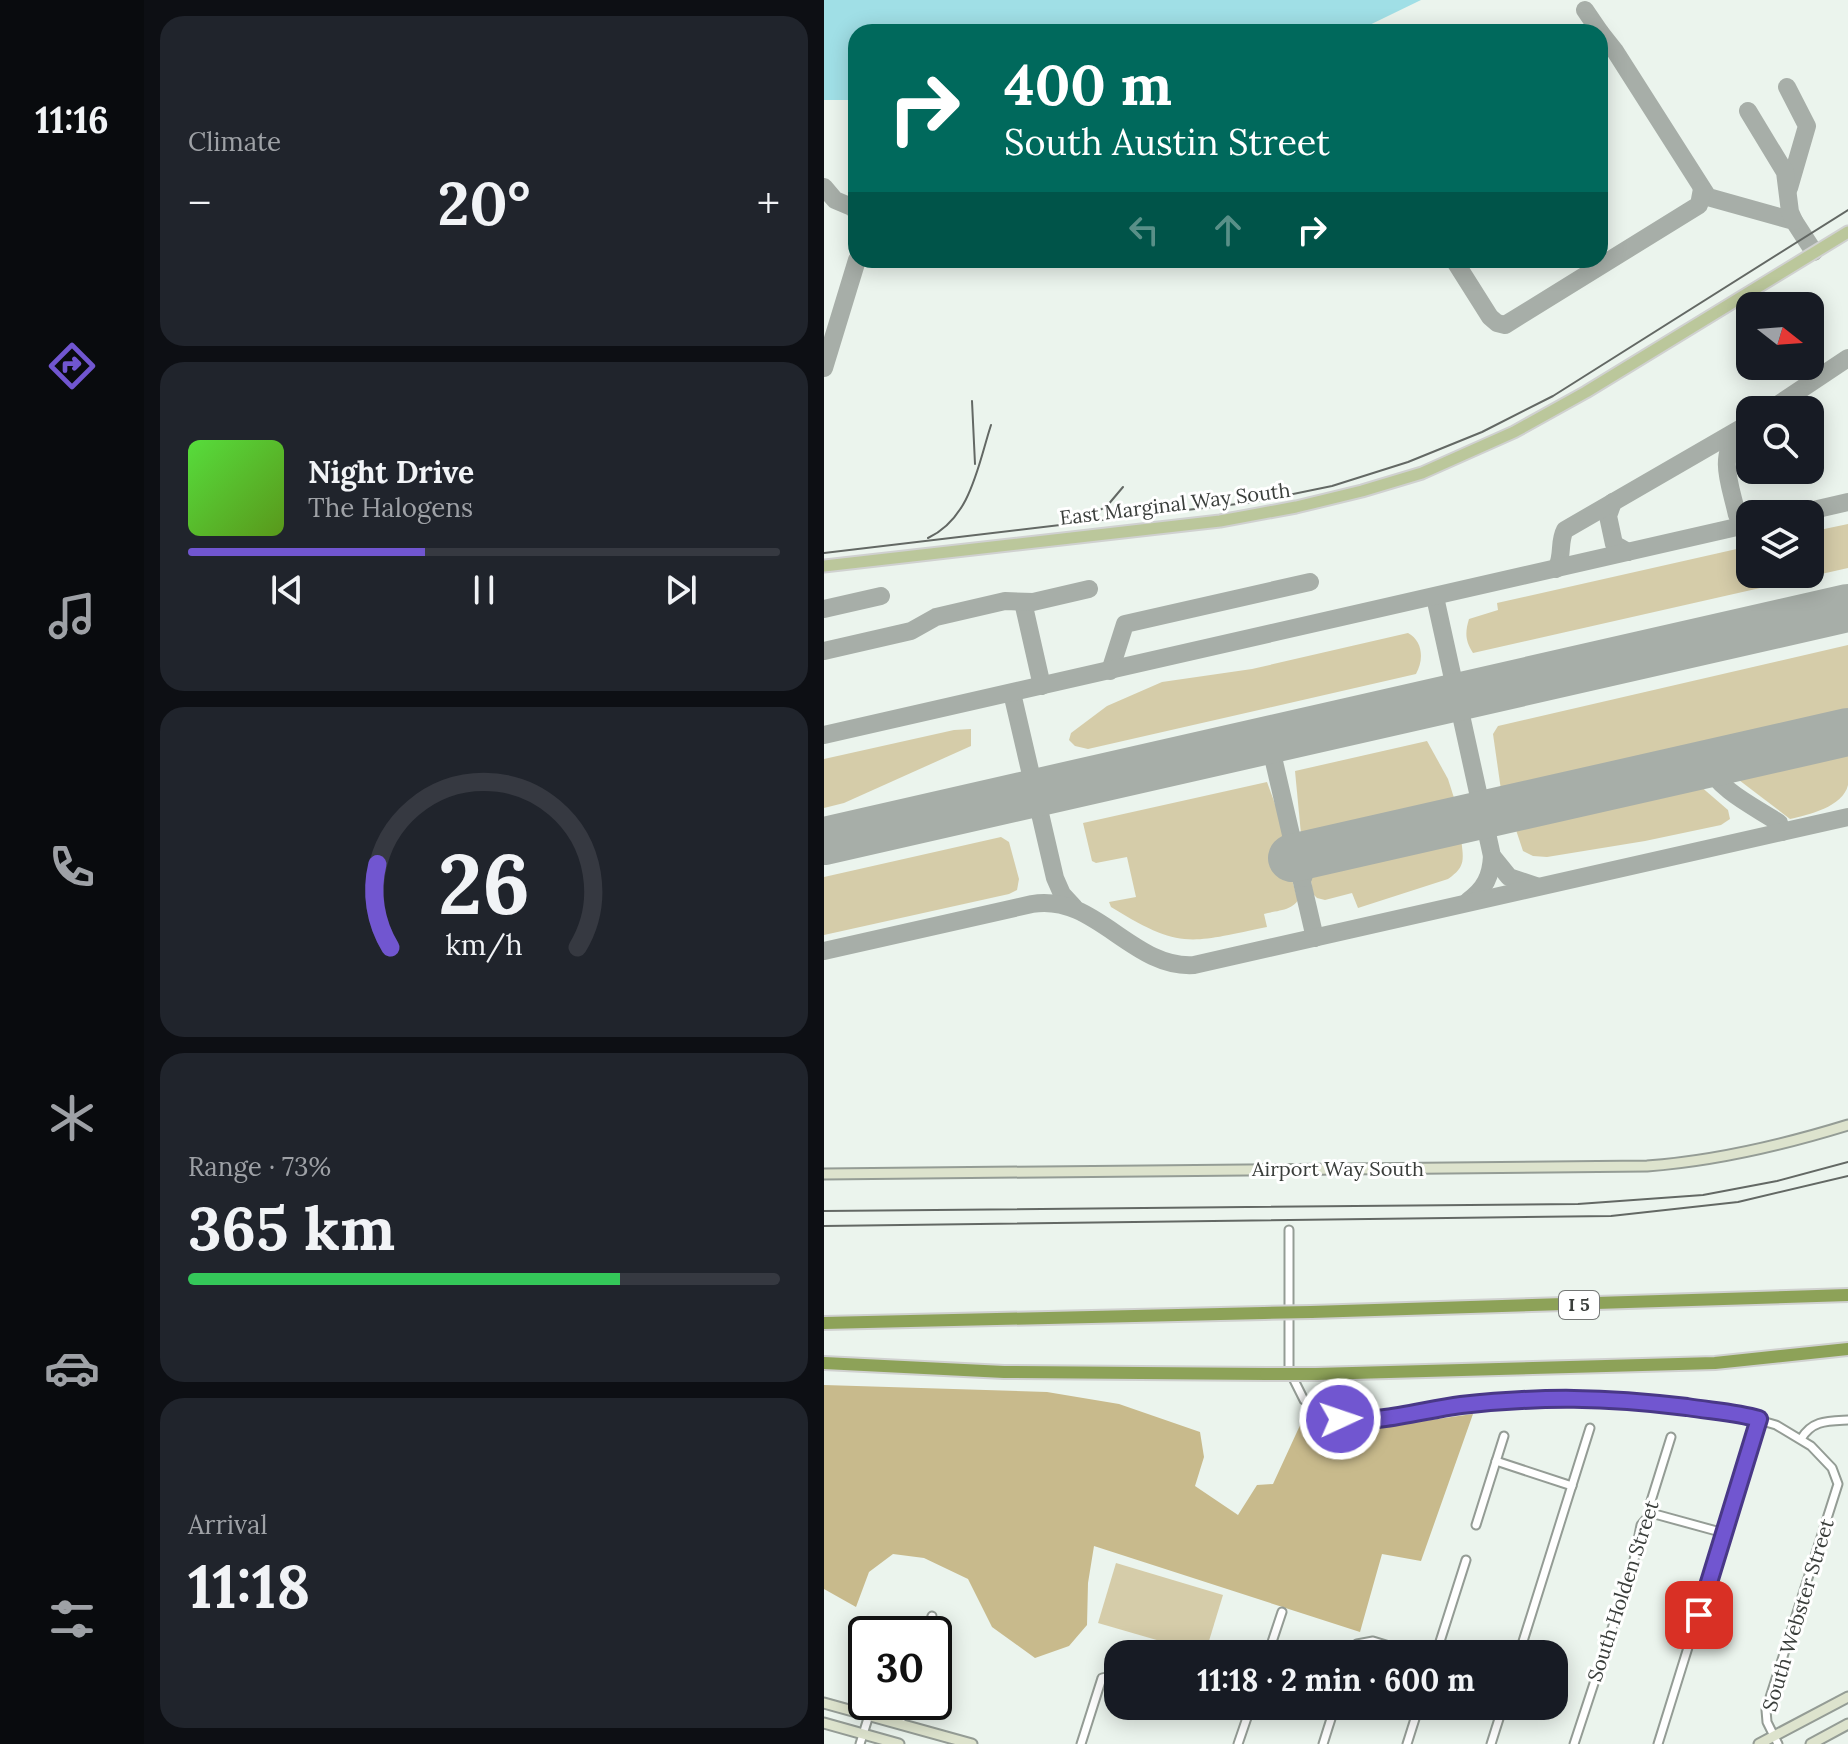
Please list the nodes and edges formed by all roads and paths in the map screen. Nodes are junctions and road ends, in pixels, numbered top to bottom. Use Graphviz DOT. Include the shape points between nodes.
graph roads {
  1 [pos="1848,232"];
  2 [pos="824,566"];
  3 [pos="1848,1125"];
  4 [pos="824,1174"];
  5 [pos="1289,1230"];
  6 [pos="1848,1295"];
  7 [pos="824,1323"];
  8 [pos="1848,1349"];
  9 [pos="824,1363"];
  10 [pos="1759,1419"];
  11 [pos="1848,1420"];
  12 [pos="1590,1428"];
  13 [pos="1504,1436"];
  14 [pos="1671,1437"];
  15 [pos="1801,1439"];
  16 [pos="1496,1461"];
  17 [pos="1572,1486"];
  18 [pos="1651,1513"];
  19 [pos="1476,1525"];
  20 [pos="1724,1533"];
  21 [pos="1466,1560"];
  22 [pos="1282,1612"];
  23 [pos="1273,1640"];
  24 [pos="1440,1640"];
  25 [pos="1523,1640"];
  26 [pos="1104,1678"];
  27 [pos="1848,1697"];
  28 [pos="824,1703"];
  29 [pos="848,1709"];
  30 [pos="888,1720"];
  31 [pos="901,1720"];
  32 [pos="1247,1720"];
  33 [pos="1331,1720"];
  34 [pos="1415,1720"];
  35 [pos="1499,1720"];
  36 [pos="824,1723"];
  37 [pos="900,1723"];
  38 [pos="1845,1730"];
  39 [pos="862,1739"];
  40 [pos="1776,1740"];
  41 [pos="899,1744"];
  42 [pos="972,1744"];
  43 [pos="1081,1744"];
  44 [pos="1238,1744"];
  45 [pos="1323,1744"];
  46 [pos="1407,1744"];
  47 [pos="1491,1744"];
  48 [pos="1574,1744"];
  49 [pos="1658,1744"];
  50 [pos="1759,1744"];
  51 [pos="1811,1744"];
  1 -- 2 [label="main road, East Marginal Way South" via="1586,392 1422,473 1220,521"];
  3 -- 4 [label="main road, Airport Way South" via="1757,1149 1647,1166"];
  5 -- 10 [label="street" via="1289,1370 1304,1400 1330,1417 1349,1420 1562,1397"];
  6 -- 7 [label="highway, I 5, bridge"];
  8 -- 9 [label="highway, bridge" via="1715,1363 1316,1374 1004,1372"];
  10 -- 15 [label="street"];
  10 -- 20 [label="street"];
  11 -- 15 [label="street" via="1817,1423"];
  12 -- 17 [label="street"];
  13 -- 16 [label="street"];
  14 -- 18 [label="street, South Holden Street"];
  15 -- 40 [label="street, South Webster Street" via="1832,1468 1838,1484 1768,1703 1767,1722"];
  16 -- 17 [label="street"];
  16 -- 19 [label="street"];
  17 -- 25 [label="street"];
  18 -- 20 [label="street"];
  18 -- 48 [label="street, South Holden Street" via="1641,1525 1633,1565"];
  20 -- 49 [label="street"];
  21 -- 24 [label="street"];
  22 -- 23 [label="street"];
  26 -- 43 [label="street"];
  27 -- 40 [label="main road"];
  28 -- 29 [label="main road"];
  30 -- 37 [label="main road"];
  31 -- 37 [label="street"];
  32 -- 44 [label="street"];
  33 -- 45 [label="street"];
  34 -- 46 [label="street"];
  35 -- 47 [label="street"];
  36 -- 39 [label="main road"];
  37 -- 42 [label="main road"];
  38 -- 51 [label="main road"];
  39 -- 41 [label="main road"];
  40 -- 50 [label="main road"];
}
